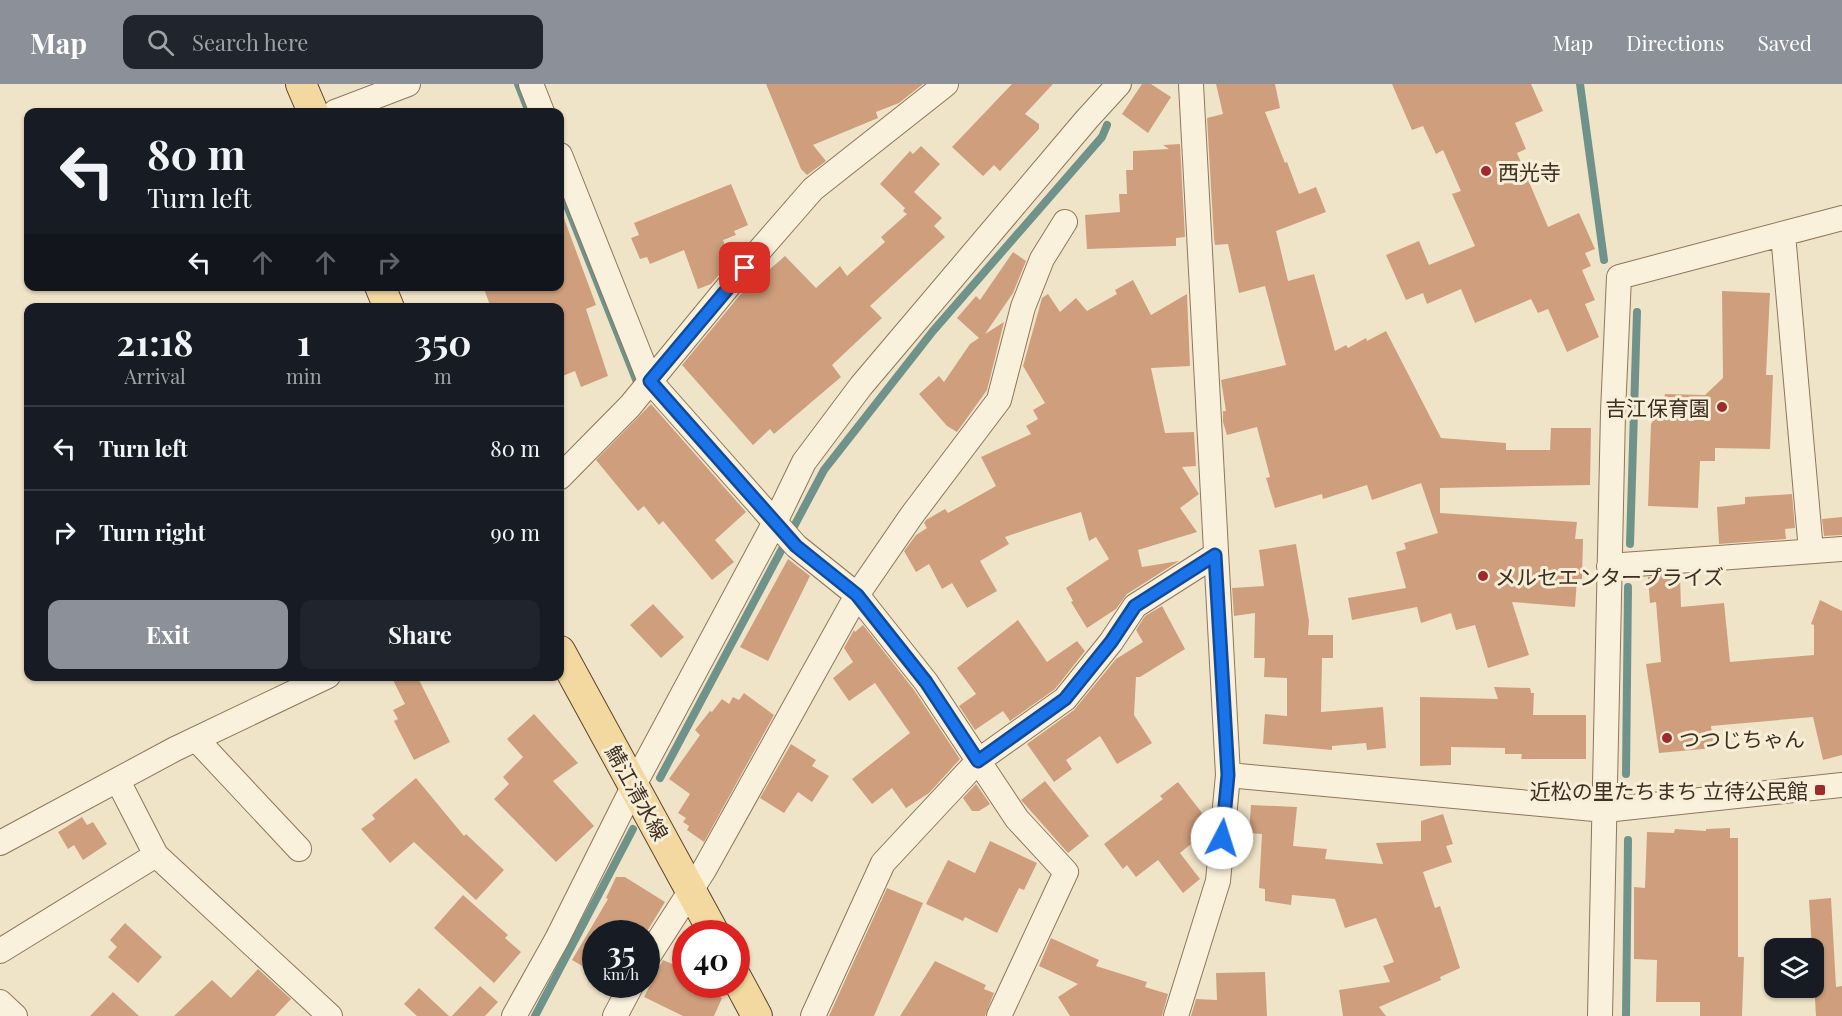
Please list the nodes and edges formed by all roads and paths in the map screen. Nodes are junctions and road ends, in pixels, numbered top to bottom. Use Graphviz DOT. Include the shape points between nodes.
graph roads {
  1 [pos="301,84"];
  2 [pos="408,84"];
  3 [pos="531,84"];
  4 [pos="946,84"];
  5 [pos="1119,84"];
  6 [pos="1191,84"];
  7 [pos="311,108"];
  8 [pos="345,108"];
  9 [pos="540,108"];
  10 [pos="564,165"];
  11 [pos="1842,218"];
  12 [pos="1065,222"];
  13 [pos="1783,234"];
  14 [pos="650,381"];
  15 [pos="564,473"];
  16 [pos="784,532"];
  17 [pos="1842,549"];
  18 [pos="1811,551"];
  19 [pos="1215,555"];
  20 [pos="1609,566"];
  21 [pos="857,595"];
  22 [pos="564,658"];
  23 [pos="318,681"];
  24 [pos="196,739"];
  25 [pos="978,761"];
  26 [pos="1228,775"];
  27 [pos="118,781"];
  28 [pos="634,785"];
  29 [pos="1842,785"];
  30 [pos="1605,810"];
  31 [pos="0,843"];
  32 [pos="299,849"];
  33 [pos="156,855"];
  34 [pos="691,888"];
  35 [pos="707,920"];
  36 [pos="660,938"];
  37 [pos="0,951"];
  38 [pos="625,998"];
  39 [pos="748,998"];
  40 [pos="0,1002"];
  41 [pos="15,1016"];
  42 [pos="330,1016"];
  43 [pos="514,1016"];
  44 [pos="615,1016"];
  45 [pos="757,1016"];
  46 [pos="813,1016"];
  47 [pos="999,1016"];
  48 [pos="1176,1016"];
  49 [pos="1600,1016"];
  1 -- 7 [label="main road"];
  2 -- 8 [label="street"];
  3 -- 9 [label="street"];
  4 -- 14 [label="street" via="813,189"];
  5 -- 16 [label="street" via="861,386 804,462"];
  6 -- 19 [label="street"];
  10 -- 14 [label="street"];
  11 -- 13 [label="street"];
  12 -- 21 [label="street" via="1042,259 1023,306 999,400"];
  13 -- 18 [label="street"];
  13 -- 20 [label="street" via="1619,276"];
  14 -- 15 [label="street"];
  14 -- 16 [label="street"];
  16 -- 21 [label="street"];
  16 -- 28 [label="street"];
  17 -- 18 [label="street"];
  18 -- 20 [label="street"];
  19 -- 25 [label="street" via="1135,606 1065,699"];
  19 -- 26 [label="street"];
  20 -- 30 [label="street"];
  21 -- 25 [label="street" via="926,682"];
  21 -- 34 [label="street"];
  22 -- 28 [label="main road, 鯖江清水線"];
  23 -- 24 [label="street"];
  24 -- 27 [label="street"];
  24 -- 32 [label="street"];
  25 -- 46 [label="street" via="883,863"];
  25 -- 47 [label="street" via="1017,819 1066,873"];
  26 -- 30 [label="street"];
  26 -- 48 [label="street" via="1218,881"];
  27 -- 31 [label="street"];
  27 -- 33 [label="street"];
  28 -- 34 [label="main road, 鯖江清水線"];
  28 -- 43 [label="street"];
  29 -- 30 [label="street"];
  30 -- 49 [label="street"];
  33 -- 37 [label="street"];
  33 -- 42 [label="street"];
  34 -- 35 [label="main road, 鯖江清水線"];
  34 -- 36 [label="street"];
  38 -- 44 [label="street"];
  39 -- 45 [label="main road"];
  40 -- 41 [label="street"];
}
